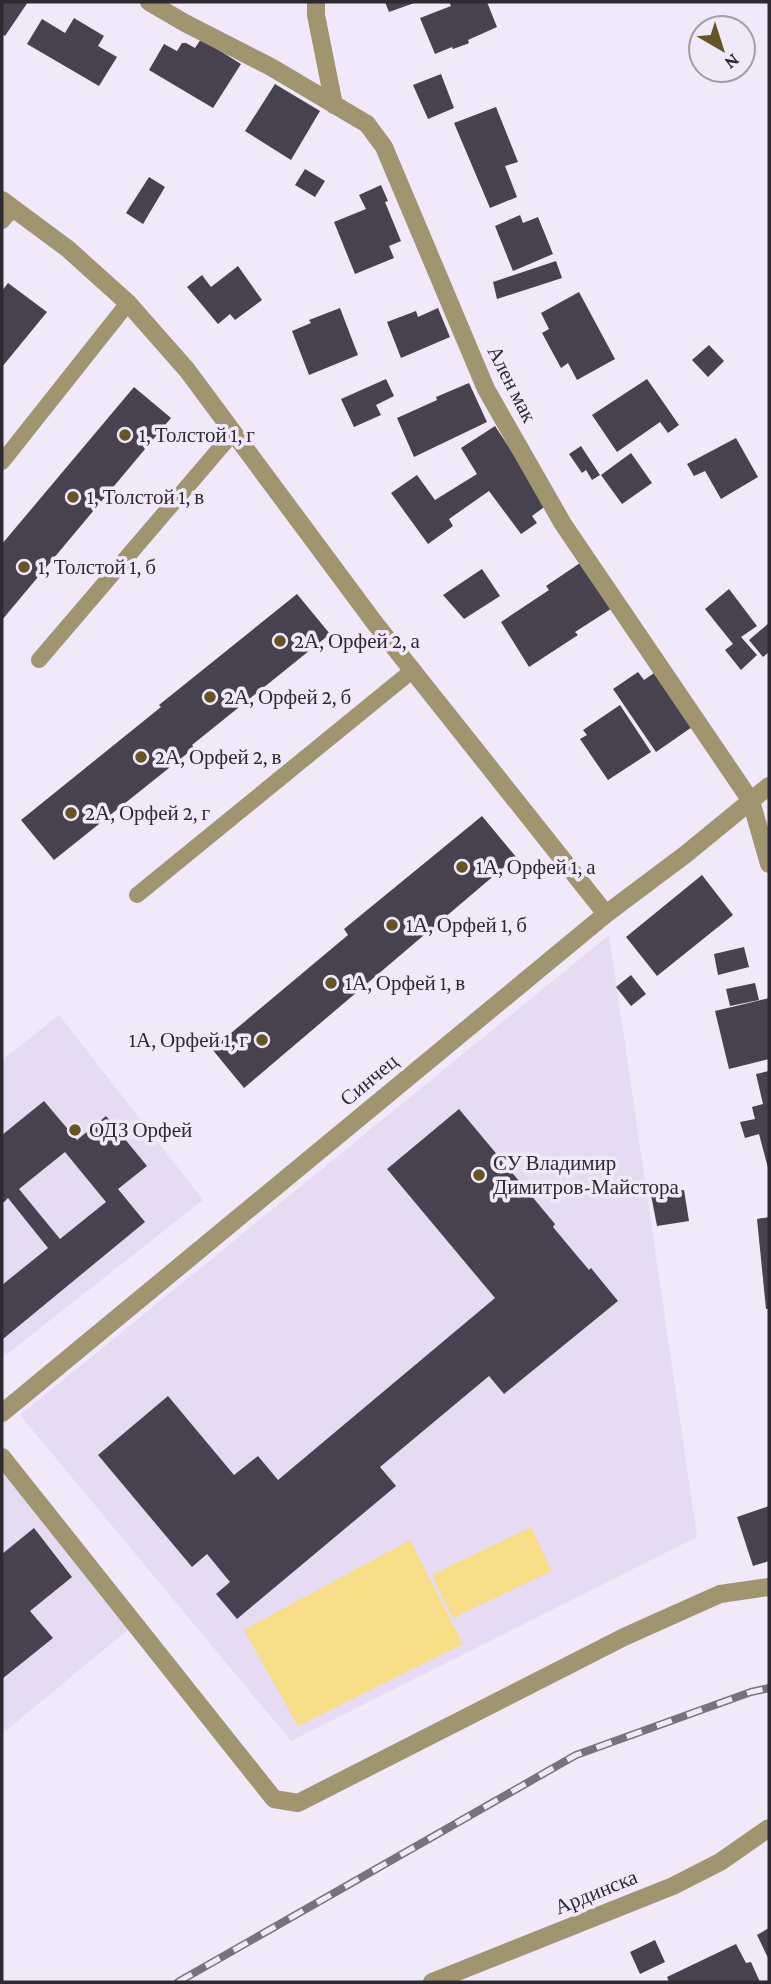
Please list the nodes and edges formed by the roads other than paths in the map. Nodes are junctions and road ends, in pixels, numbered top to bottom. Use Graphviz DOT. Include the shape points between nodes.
graph roads {
  1 [pos="149,2"];
  2 [pos="316,2"];
  3 [pos="334,105"];
  4 [pos="5,210"];
  5 [pos="128,303"];
  6 [pos="233,433"];
  7 [pos="2,462"];
  8 [pos="39,660"];
  9 [pos="413,670"];
  10 [pos="769,786"];
  11 [pos="751,801"];
  12 [pos="769,864"];
  13 [pos="137,895"];
  14 [pos="606,914"];
  15 [pos="2,1413"];
  16 [pos="2,1457"];
  17 [pos="769,1587"];
  18 [pos="769,1828"];
  19 [pos="432,1982"];
  1 -- 3 [label="street, Ален мак"];
  2 -- 3 [label="street"];
  3 -- 11 [label="street, Ален мак" via="367,124 384,147 486,389 564,524"];
  4 -- 5 [label="street" via="68,249"];
  5 -- 6 [label="street" via="187,370"];
  5 -- 7 [label="lane"];
  6 -- 8 [label="lane"];
  6 -- 9 [label="street"];
  9 -- 13 [label="lane"];
  9 -- 14 [label="street"];
  10 -- 11 [label="street, Синчец"];
  11 -- 12 [label="street, Ален мак"];
  11 -- 14 [label="street, Синчец"];
  14 -- 15 [label="street, Синчец"];
  16 -- 17 [label="street" via="274,1799 298,1803 624,1637 720,1594"];
  18 -- 19 [label="street, Ардинска" via="674,1886"];
}
